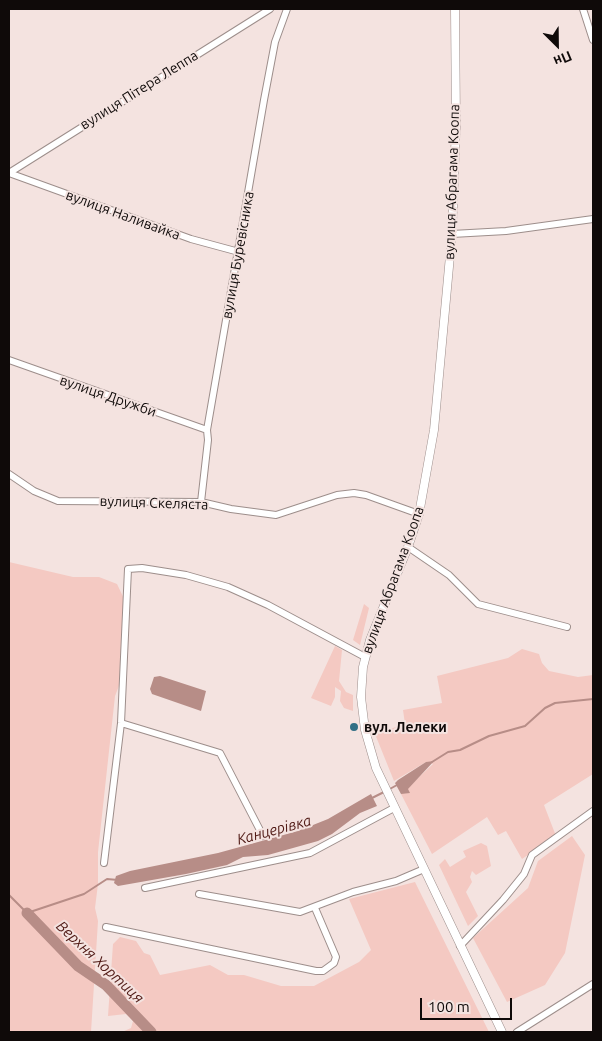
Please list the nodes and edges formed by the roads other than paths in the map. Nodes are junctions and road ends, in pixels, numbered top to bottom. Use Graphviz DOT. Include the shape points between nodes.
graph roads {
  1 [pos="270,9"];
  2 [pos="286,9"];
  3 [pos="455,9"];
  4 [pos="583,9"];
  5 [pos="593,40"];
  6 [pos="9,173"];
  7 [pos="593,219"];
  8 [pos="452,234"];
  9 [pos="239,252"];
  10 [pos="9,360"];
  11 [pos="207,430"];
  12 [pos="9,474"];
  13 [pos="201,502"];
  14 [pos="419,514"];
  15 [pos="408,548"];
  16 [pos="568,627"];
  17 [pos="365,657"];
  18 [pos="121,723"];
  19 [pos="394,808"];
  20 [pos="593,811"];
  21 [pos="263,836"];
  22 [pos="104,863"];
  23 [pos="424,869"];
  24 [pos="145,888"];
  25 [pos="198,894"];
  26 [pos="314,908"];
  27 [pos="106,927"];
  28 [pos="460,946"];
  29 [pos="593,984"];
  30 [pos="502,1032"];
  31 [pos="517,1032"];
  1 -- 6 [label="street, вулиця Пітера Леппа"];
  2 -- 9 [label="street, вулиця Буревісника" via="264,100"];
  3 -- 8 [label="main road, вулиця Абрагама Коопа" via="456,125"];
  4 -- 5 [label="street"];
  6 -- 9 [label="street, вулиця Наливайка" via="191,239"];
  7 -- 8 [label="street" via="506,231"];
  8 -- 14 [label="main road, вулиця Абрагама Коопа" via="434,430"];
  9 -- 11 [label="street, вулиця Буревісника"];
  10 -- 11 [label="street, вулиця Дружби"];
  11 -- 13 [label="street, вулиця Буревісника"];
  12 -- 13 [label="street, вулиця Скеляста" via="34,491 58,501"];
  13 -- 14 [label="street, вулиця Скеляста" via="276,515 337,495 354,493 366,494"];
  14 -- 15 [label="main road, вулиця Абрагама Коопа"];
  15 -- 16 [label="street" via="449,575 478,604"];
  15 -- 17 [label="main road, вулиця Абрагама Коопа" via="391,584"];
  17 -- 18 [label="street" via="228,587 186,575 128,569"];
  17 -- 19 [label="main road, вулиця Абрагама Коопа" via="361,697 365,730 376,768"];
  18 -- 21 [label="street" via="220,753"];
  18 -- 22 [label="street"];
  19 -- 23 [label="main road, вулиця Абрагама Коопа"];
  19 -- 24 [label="street" via="310,853"];
  20 -- 28 [label="street" via="532,855 524,874"];
  23 -- 26 [label="street"];
  23 -- 28 [label="main road, вулиця Абрагама Коопа"];
  25 -- 26 [label="street" via="294,913"];
  26 -- 27 [label="street" via="336,957 334,963 316,971"];
  28 -- 30 [label="main road, вулиця Абрагама Коопа"];
  29 -- 31 [label="street"];
}
